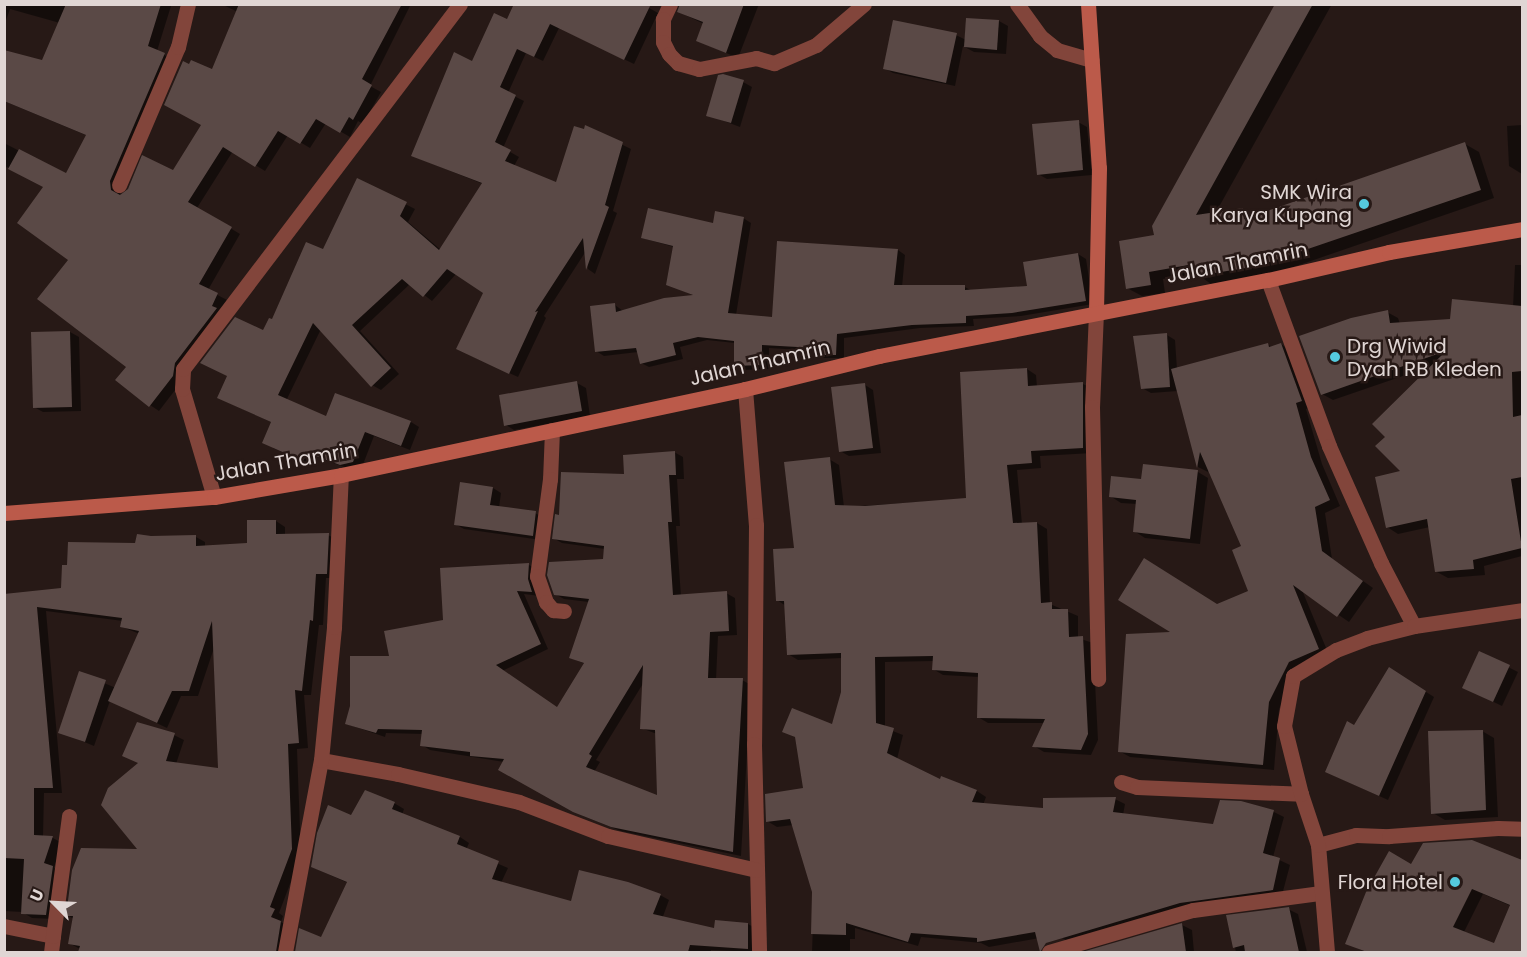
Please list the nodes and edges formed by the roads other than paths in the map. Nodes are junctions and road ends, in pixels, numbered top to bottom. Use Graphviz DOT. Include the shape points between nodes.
graph roads {
  1 [pos="188,4"];
  2 [pos="460,4"];
  3 [pos="670,4"];
  4 [pos="864,4"];
  5 [pos="1017,4"];
  6 [pos="1088,4"];
  7 [pos="1092,60"];
  8 [pos="119,185"];
  9 [pos="1522,229"];
  10 [pos="1268,280"];
  11 [pos="1096,312"];
  12 [pos="745,389"];
  13 [pos="552,429"];
  14 [pos="341,475"];
  15 [pos="214,497"];
  16 [pos="4,513"];
  17 [pos="1522,610"];
  18 [pos="564,611"];
  19 [pos="1414,626"];
  20 [pos="1098,679"];
  21 [pos="321,760"];
  22 [pos="1121,782"];
  23 [pos="1300,794"];
  24 [pos="69,816"];
  25 [pos="1522,829"];
  26 [pos="1318,845"];
  27 [pos="756,870"];
  28 [pos="1321,893"];
  29 [pos="4,926"];
  30 [pos="53,936"];
  31 [pos="51,952"];
  32 [pos="285,952"];
  33 [pos="759,952"];
  34 [pos="1049,952"];
  35 [pos="1327,952"];
  1 -- 8 [label="street" via="177,47"];
  2 -- 15 [label="street" via="183,369 182,389"];
  3 -- 4 [label="street" via="663,19 663,42 678,63 699,69 756,58 774,63 816,45"];
  5 -- 7 [label="street" via="1040,36 1057,50"];
  6 -- 7 [label="main road"];
  7 -- 11 [label="main road" via="1100,168"];
  9 -- 10 [label="main road, Jalan Thamrin" via="1389,252"];
  10 -- 11 [label="main road, Jalan Thamrin"];
  10 -- 19 [label="street" via="1329,446"];
  11 -- 12 [label="main road, Jalan Thamrin" via="879,356"];
  11 -- 20 [label="street" via="1092,407"];
  12 -- 13 [label="main road, Jalan Thamrin"];
  12 -- 27 [label="street" via="756,525"];
  13 -- 14 [label="main road, Jalan Thamrin"];
  13 -- 18 [label="street" via="550,479 537,576 546,602 553,610"];
  14 -- 15 [label="main road, Jalan Thamrin"];
  14 -- 21 [label="street" via="334,627"];
  15 -- 16 [label="main road, Jalan Thamrin"];
  17 -- 19 [label="street"];
  19 -- 23 [label="street" via="1336,650 1293,676 1284,726"];
  21 -- 27 [label="street" via="519,802 608,836"];
  21 -- 32 [label="street"];
  22 -- 23 [label="street" via="1137,787"];
  23 -- 26 [label="street"];
  24 -- 30 [label="street"];
  25 -- 26 [label="street" via="1356,835"];
  26 -- 28 [label="street"];
  27 -- 33 [label="street"];
  28 -- 34 [label="street" via="1193,910"];
  28 -- 35 [label="street"];
  29 -- 30 [label="street"];
  30 -- 31 [label="street"];
}
